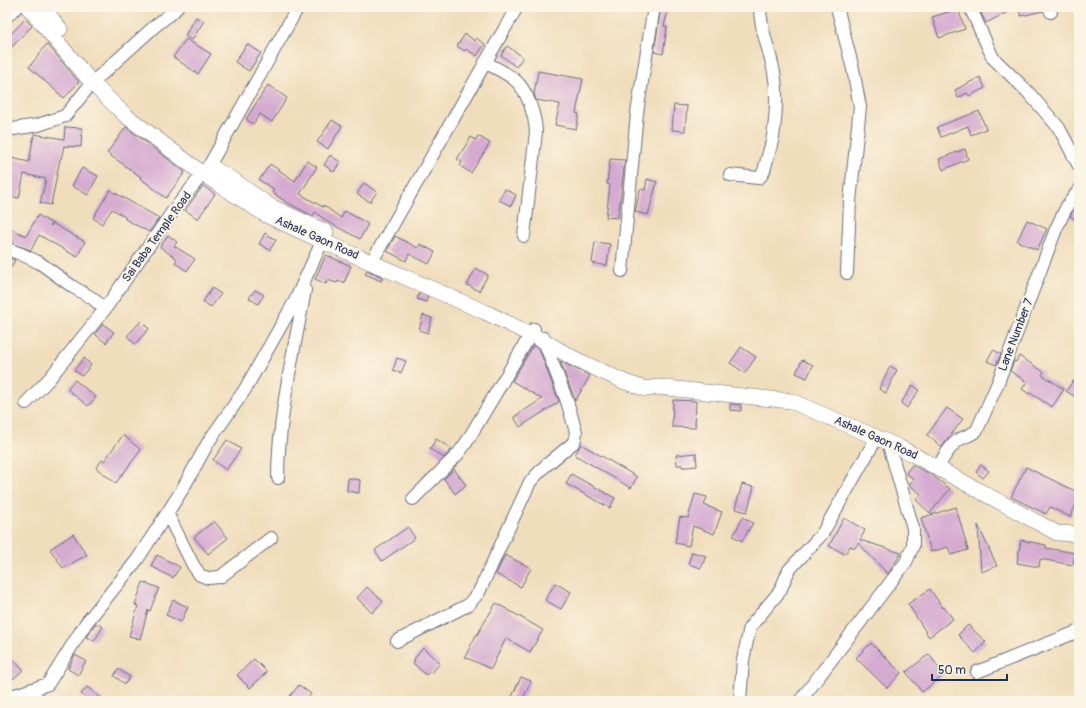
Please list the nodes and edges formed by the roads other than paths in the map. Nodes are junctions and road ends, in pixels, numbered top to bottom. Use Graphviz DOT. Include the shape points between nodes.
graph roads {
  1 [pos="17,7"];
  2 [pos="28,7"];
  3 [pos="42,7"];
  4 [pos="177,7"];
  5 [pos="298,7"];
  6 [pos="517,7"];
  7 [pos="654,7"];
  8 [pos="760,7"];
  9 [pos="837,7"];
  10 [pos="970,7"];
  11 [pos="7,16"];
  12 [pos="485,62"];
  13 [pos="95,80"];
  14 [pos="7,130"];
  15 [pos="1079,166"];
  16 [pos="206,170"];
  17 [pos="730,175"];
  18 [pos="1079,190"];
  19 [pos="524,236"];
  20 [pos="324,237"];
  21 [pos="7,249"];
  22 [pos="373,259"];
  23 [pos="309,271"];
  24 [pos="622,271"];
  25 [pos="847,273"];
  26 [pos="105,309"];
  27 [pos="538,335"];
  28 [pos="26,403"];
  29 [pos="882,439"];
  30 [pos="938,467"];
  31 [pos="278,478"];
  32 [pos="413,499"];
  33 [pos="166,513"];
  34 [pos="1079,534"];
  35 [pos="271,538"];
  36 [pos="1079,631"];
  37 [pos="396,641"];
  38 [pos="977,672"];
  39 [pos="31,690"];
  40 [pos="7,695"];
  41 [pos="40,701"];
  42 [pos="740,701"];
  43 [pos="800,701"];
  1 -- 11 [label="street"];
  2 -- 13 [label="street, Ashale Gaon Road"];
  3 -- 13 [label="street, Ashale Gaon Road"];
  4 -- 13 [label="street"];
  5 -- 16 [label="street, Sai Baba Temple Road"];
  6 -- 12 [label="street"];
  7 -- 24 [label="street" via="637,113"];
  8 -- 17 [label="street" via="762,31 775,80 774,130 761,176 758,178"];
  9 -- 25 [label="street" via="854,69 860,107 850,201"];
  10 -- 15 [label="street" via="993,58 1027,91 1059,128"];
  12 -- 19 [label="street" via="516,81 528,99 535,119 536,132"];
  12 -- 22 [label="street"];
  13 -- 14 [label="street" via="65,116 38,125"];
  13 -- 16 [label="street, Ashale Gaon Road" via="125,115"];
  16 -- 20 [label="street, Ashale Gaon Road" via="268,211"];
  16 -- 26 [label="street, Sai Baba Temple Road" via="173,211"];
  18 -- 30 [label="street, Lane Number 7" via="1067,206 1056,229 997,385 977,430 959,440 947,451"];
  20 -- 22 [label="street, Ashale Gaon Road"];
  20 -- 23 [label="street"];
  21 -- 26 [label="street" via="40,263"];
  22 -- 27 [label="street, Ashale Gaon Road"];
  23 -- 31 [label="street" via="288,388 278,455"];
  23 -- 33 [label="street" via="244,391 209,441"];
  26 -- 28 [label="street, Sai Baba Temple Road" via="49,379"];
  27 -- 29 [label="street, Ashale Gaon Road" via="573,358 625,382 646,388 791,401"];
  27 -- 32 [label="street" via="458,454"];
  27 -- 37 [label="street" via="567,401 576,432 575,439 530,482 474,600"];
  29 -- 30 [label="street, Ashale Gaon Road"];
  29 -- 42 [label="street" via="822,534 789,570 780,591 750,627 743,660"];
  29 -- 43 [label="street" via="914,528 913,546 906,562"];
  30 -- 34 [label="street, Ashale Gaon Road" via="1057,533"];
  33 -- 35 [label="street" via="193,565 200,575 208,578 220,577"];
  33 -- 39 [label="street" via="137,560 86,623 48,684"];
  36 -- 38 [label="street"];
  39 -- 40 [label="street"];
  39 -- 41 [label="street"];
}
